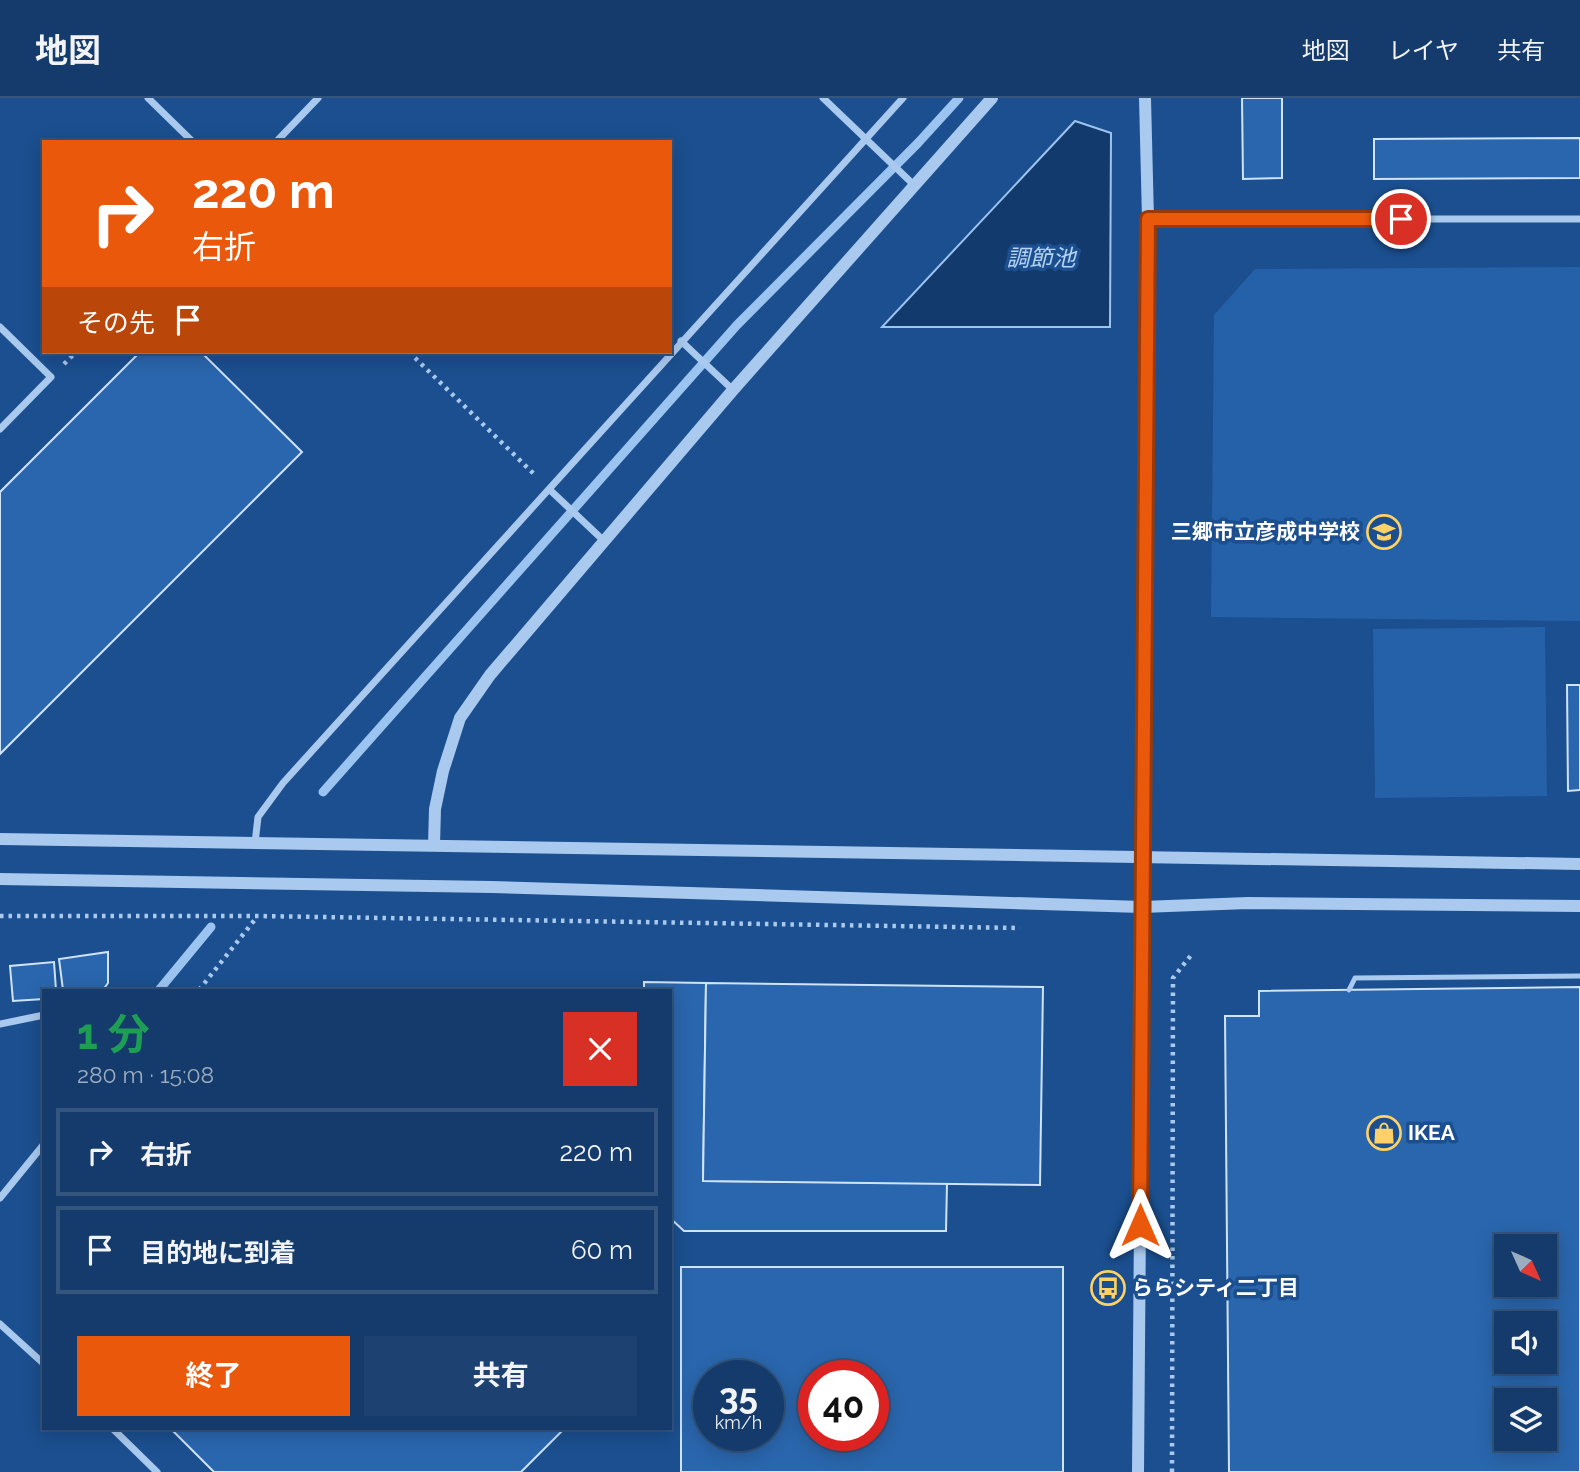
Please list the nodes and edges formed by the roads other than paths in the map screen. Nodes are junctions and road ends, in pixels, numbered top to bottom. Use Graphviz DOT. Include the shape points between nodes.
graph roads {
  1 [pos="148,98"];
  2 [pos="318,98"];
  3 [pos="823,98"];
  4 [pos="903,98"];
  5 [pos="992,98"];
  6 [pos="1145,98"];
  7 [pos="865,139"];
  8 [pos="191,140"];
  9 [pos="278,140"];
  10 [pos="914,185"];
  11 [pos="1148,219"];
  12 [pos="1580,219"];
  13 [pos="0,327"];
  14 [pos="681,341"];
  15 [pos="672,351"];
  16 [pos="670,354"];
  17 [pos="733,390"];
  18 [pos="0,429"];
  19 [pos="550,490"];
  20 [pos="603,541"];
  21 [pos="0,839"];
  22 [pos="255,843"];
  23 [pos="434,845"];
  24 [pos="1143,858"];
  25 [pos="1580,864"];
  26 [pos="0,879"];
  27 [pos="1580,906"];
  28 [pos="1142,907"];
  29 [pos="1580,976"];
  30 [pos="1349,990"];
  31 [pos="42,1015"];
  32 [pos="0,1024"];
  33 [pos="42,1146"];
  34 [pos="0,1198"];
  35 [pos="0,1324"];
  36 [pos="42,1362"];
  37 [pos="114,1430"];
  38 [pos="158,1472"];
  39 [pos="1138,1472"];
  1 -- 8 [label="street"];
  2 -- 9 [label="street"];
  3 -- 7 [label="street"];
  4 -- 7 [label="street"];
  5 -- 10 [label="street"];
  6 -- 11 [label="street"];
  7 -- 10 [label="street"];
  7 -- 14 [label="street"];
  10 -- 17 [label="street"];
  11 -- 12 [label="street"];
  11 -- 24 [label="street"];
  13 -- 18 [label="street" via="51,377"];
  14 -- 15 [label="street"];
  14 -- 17 [label="street"];
  16 -- 19 [label="street"];
  17 -- 20 [label="street"];
  19 -- 20 [label="street"];
  19 -- 22 [label="street" via="283,783 258,817"];
  20 -- 23 [label="street" via="490,675 460,718 435,809"];
  21 -- 22 [label="street"];
  22 -- 23 [label="street"];
  23 -- 24 [label="street"];
  24 -- 25 [label="street"];
  24 -- 28 [label="street"];
  26 -- 28 [label="street" via="479,887"];
  27 -- 28 [label="street" via="1248,903"];
  28 -- 39 [label="street"];
  29 -- 30 [label="lane" via="1355,978"];
  31 -- 32 [label="street"];
  33 -- 34 [label="street"];
  35 -- 36 [label="street"];
  37 -- 38 [label="street"];
}
